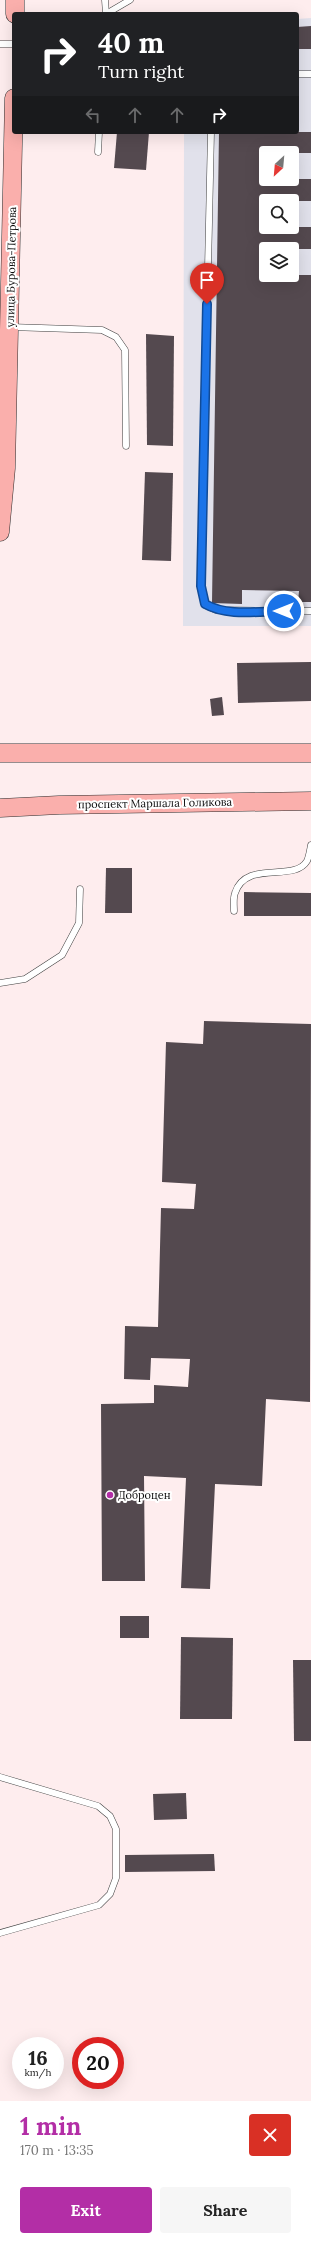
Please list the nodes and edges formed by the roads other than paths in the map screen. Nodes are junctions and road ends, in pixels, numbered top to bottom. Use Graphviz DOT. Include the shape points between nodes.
graph roads {
  1 [pos="15,0"];
  2 [pos="105,0"];
  3 [pos="130,0"];
  4 [pos="15,12"];
  5 [pos="106,12"];
  6 [pos="109,12"];
  7 [pos="0,44"];
  8 [pos="12,44"];
  9 [pos="299,74"];
  10 [pos="311,74"];
  11 [pos="13,134"];
  12 [pos="99,134"];
  13 [pos="211,134"];
  14 [pos="98,152"];
  15 [pos="10,327"];
  16 [pos="126,446"];
  17 [pos="3,467"];
  18 [pos="0,532"];
  19 [pos="311,611"];
  20 [pos="0,753"];
  21 [pos="311,753"];
  22 [pos="311,801"];
  23 [pos="0,808"];
  24 [pos="311,846"];
  25 [pos="80,889"];
  26 [pos="234,911"];
  27 [pos="0,983"];
  28 [pos="0,1777"];
  29 [pos="0,1933"];
  1 -- 4 [label="main road"];
  2 -- 5 [label="lane"];
  3 -- 6 [label="lane"];
  7 -- 8 [label="lane"];
  9 -- 10 [label="lane"];
  11 -- 15 [label="main road, улица Бурова-Петрова" via="9,226"];
  12 -- 14 [label="lane"];
  13 -- 19 [label="lane" via="201,586 205,604 216,610"];
  15 -- 16 [label="lane" via="102,330 116,337 125,350"];
  15 -- 17 [label="main road, улица Бурова-Петрова"];
  17 -- 18 [label="main road, улица Бурова-Петрова"];
  20 -- 21 [label="main road"];
  22 -- 23 [label="main road, проспект Маршала Голикова"];
  24 -- 26 [label="lane" via="307,861 298,869 259,873 245,879 234,892"];
  25 -- 27 [label="lane" via="80,923 62,955 25,979"];
  28 -- 29 [label="lane" via="98,1806 110,1816 116,1829 116,1878 110,1894 99,1905"];
}
